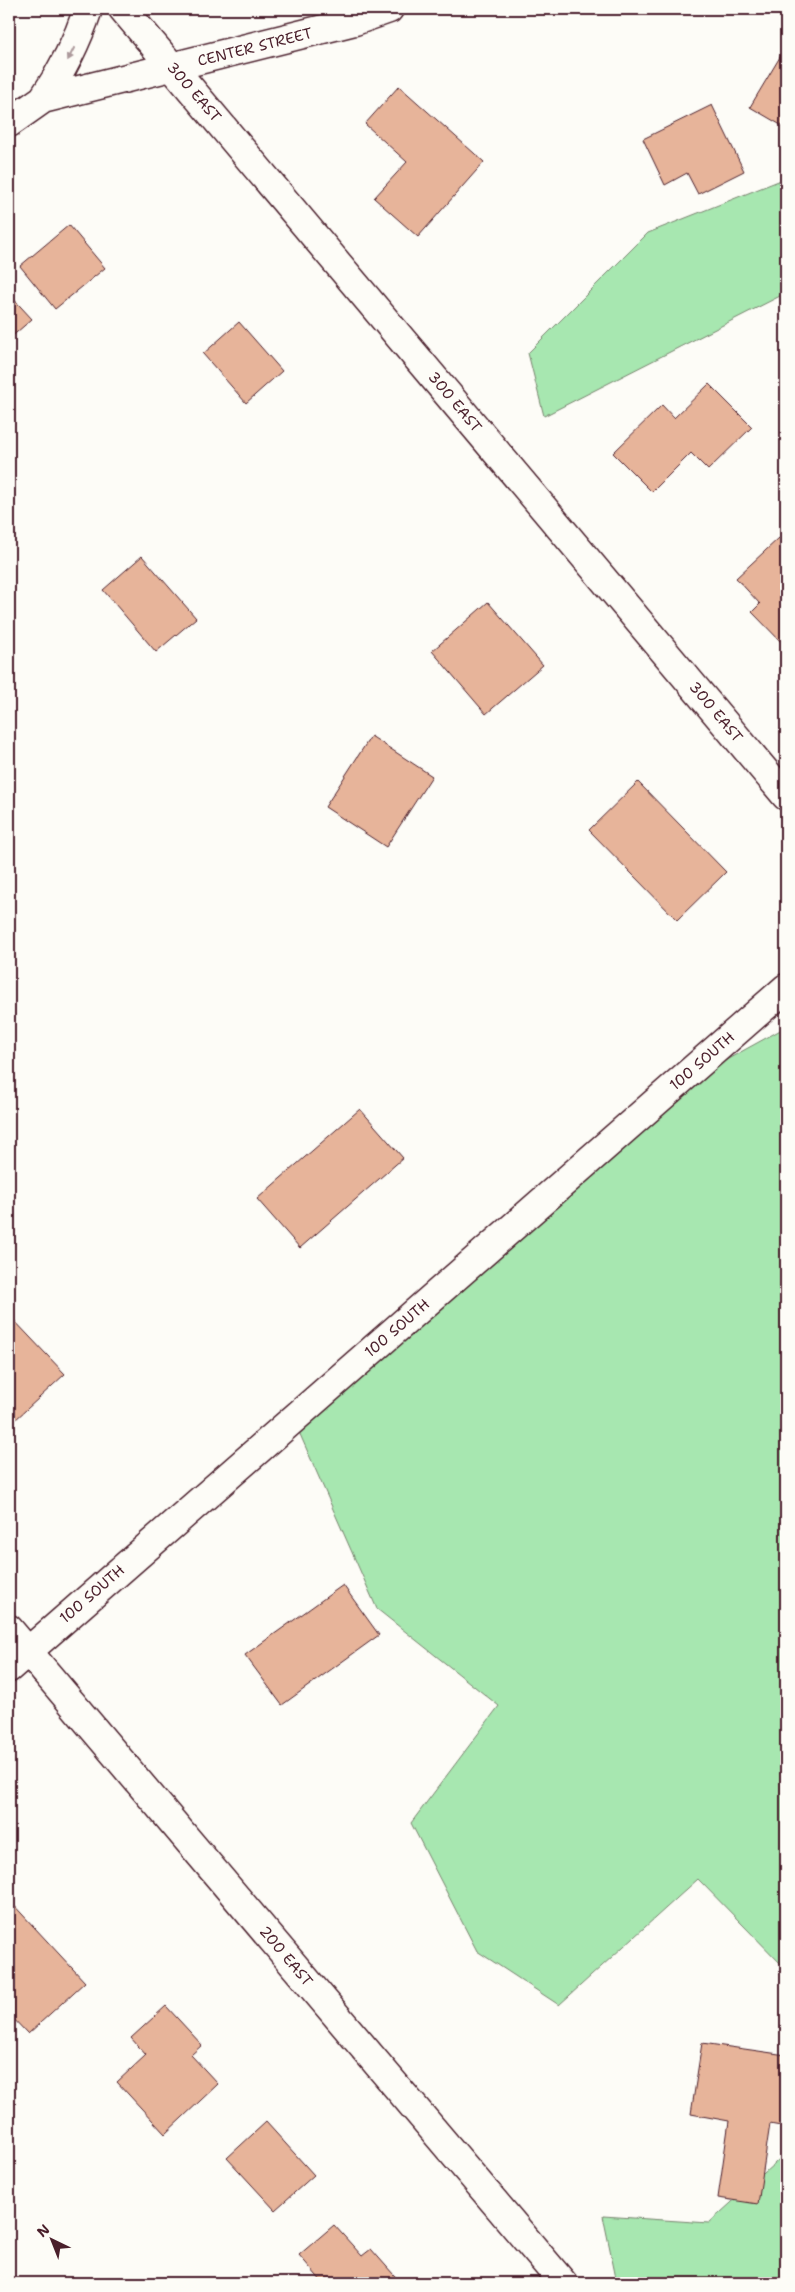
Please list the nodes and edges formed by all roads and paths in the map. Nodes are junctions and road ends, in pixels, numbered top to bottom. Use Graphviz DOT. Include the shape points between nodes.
graph roads {
  1 [pos="88,9"];
  2 [pos="123,9"];
  3 [pos="389,9"];
  4 [pos="173,68"];
  5 [pos="43,99"];
  6 [pos="9,123"];
  7 [pos="786,796"];
  8 [pos="786,988"];
  9 [pos="9,1629"];
  10 [pos="18,1659"];
  11 [pos="562,2283"];
  1 -- 5 [label="street, one-way" via="73,50"];
  2 -- 4 [label="street, 300 EAST"];
  3 -- 4 [label="street, CENTER STREET" via="355,21"];
  4 -- 5 [label="street, CENTER STREET"];
  4 -- 7 [label="street, 300 EAST"];
  5 -- 6 [label="street, CENTER STREET"];
  8 -- 10 [label="street, 100 SOUTH"];
  9 -- 10 [label="street, 200 EAST"];
  10 -- 11 [label="street, 200 EAST"];
}
